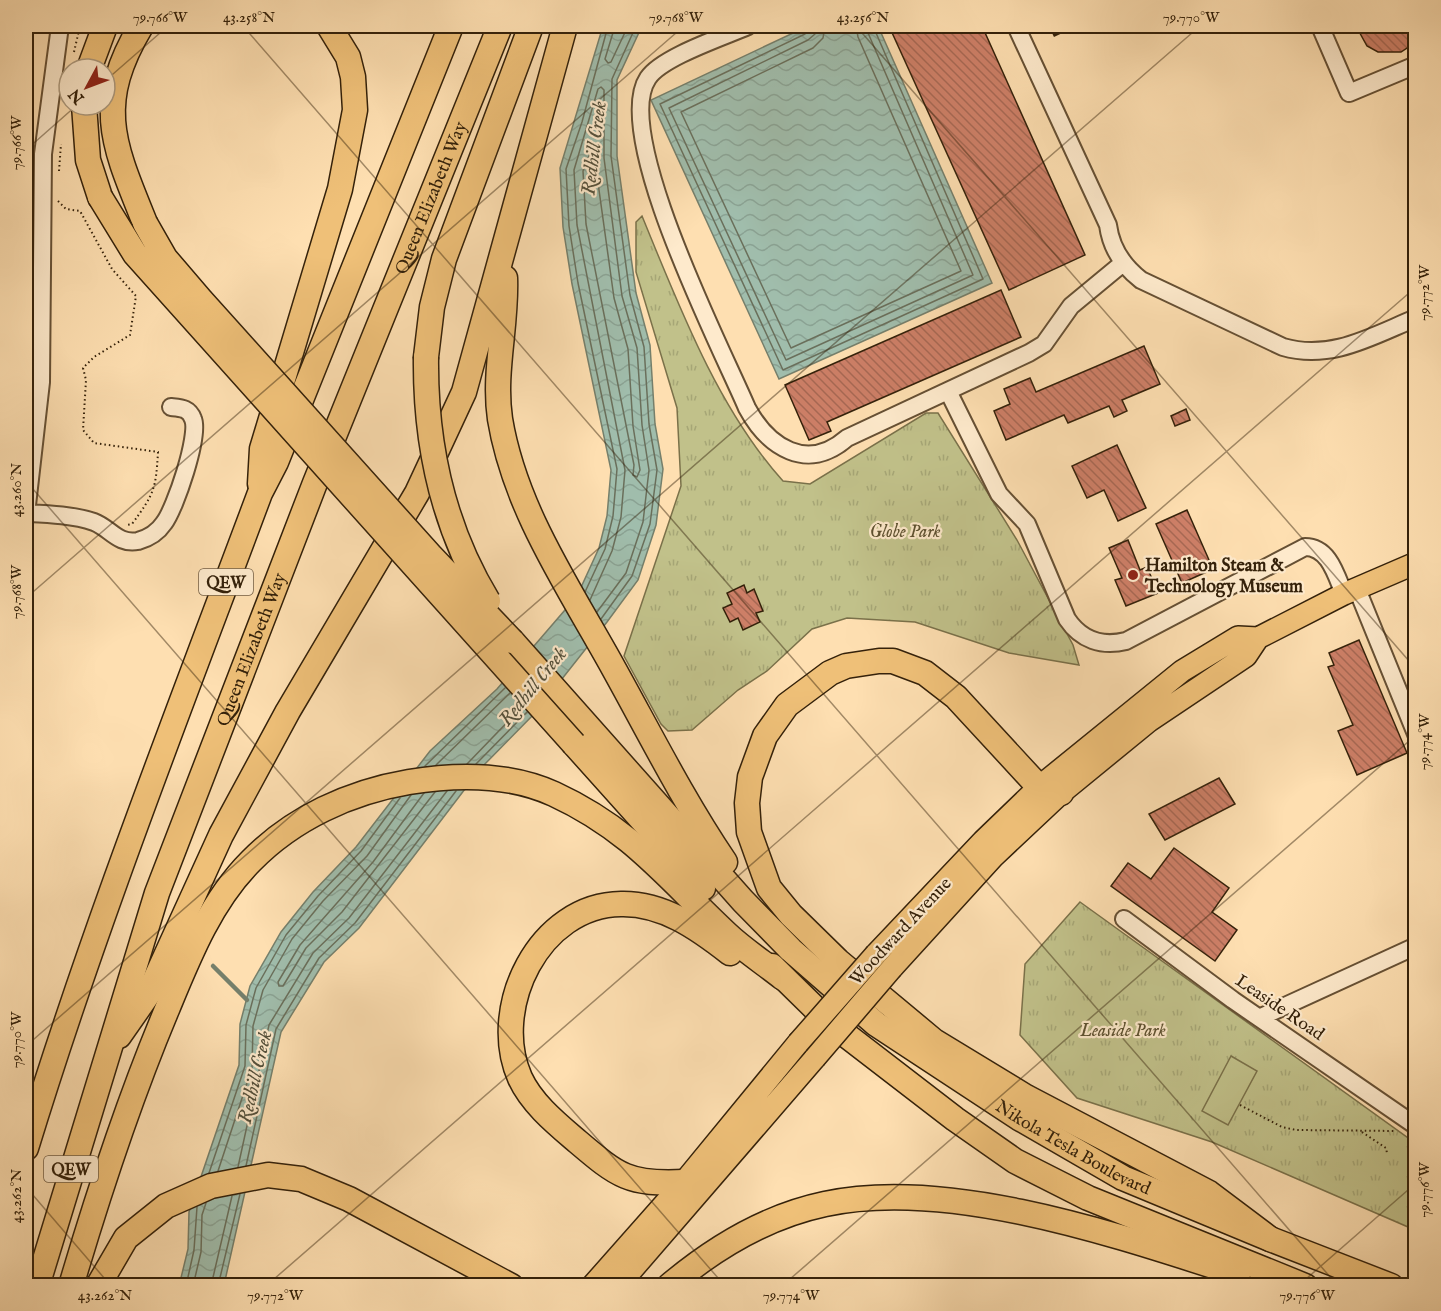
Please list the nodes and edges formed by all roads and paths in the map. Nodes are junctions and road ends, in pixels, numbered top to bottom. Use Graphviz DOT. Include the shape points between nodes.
graph roads {
  1 [pos="60,26"];
  2 [pos="80,26"];
  3 [pos="105,26"];
  4 [pos="141,26"];
  5 [pos="329,26"];
  6 [pos="451,26"];
  7 [pos="500,26"];
  8 [pos="531,26"];
  9 [pos="565,26"];
  10 [pos="748,26"];
  11 [pos="1016,26"];
  12 [pos="1320,26"];
  13 [pos="81,57"];
  14 [pos="84,57"];
  15 [pos="1416,65"];
  16 [pos="85,117"];
  17 [pos="61,142"];
  18 [pos="59,173"];
  19 [pos="57,200"];
  20 [pos="504,250"];
  21 [pos="1123,263"];
  22 [pos="1416,318"];
  23 [pos="948,391"];
  24 [pos="171,406"];
  25 [pos="260,493"];
  26 [pos="26,513"];
  27 [pos="105,529"];
  28 [pos="1416,563"];
  29 [pos="1351,591"];
  30 [pos="512,641"];
  31 [pos="1415,732"];
  32 [pos="579,733"];
  33 [pos="1050,790"];
  34 [pos="1125,919"];
  35 [pos="1416,946"];
  36 [pos="791,950"];
  37 [pos="884,961"];
  38 [pos="783,978"];
  39 [pos="1261,1017"];
  40 [pos="108,1053"];
  41 [pos="1240,1105"];
  42 [pos="955,1119"];
  43 [pos="1410,1128"];
  44 [pos="1362,1132"];
  45 [pos="26,1148"];
  46 [pos="1387,1153"];
  47 [pos="684,1182"];
  48 [pos="1270,1239"];
  49 [pos="472,1267"];
  50 [pos="37,1286"];
  51 [pos="71,1286"];
  52 [pos="98,1286"];
  53 [pos="497,1286"];
  54 [pos="511,1286"];
  55 [pos="592,1286"];
  56 [pos="618,1286"];
  57 [pos="669,1286"];
  58 [pos="1270,1286"];
  59 [pos="1305,1286"];
  60 [pos="1391,1286"];
  1 -- 26 [label="street" via="43,154 42,382"];
  2 -- 13 [label="path"];
  3 -- 14 [label="highway"];
  4 -- 30 [label="highway, bridge" via="118,71 112,101 113,137 145,223 165,258 430,555"];
  5 -- 25 [label="highway" via="348,57 355,110 340,189 261,448"];
  6 -- 25 [label="highway, QEW" via="276,462"];
  7 -- 40 [label="highway, Queen Elizabeth Way / QEW" via="222,720 157,893"];
  8 -- 30 [label="highway, bridge" via="444,259 432,307 426,357 432,446 450,523 470,572"];
  9 -- 20 [label="highway"];
  10 -- 23 [label="street" via="662,64 645,83 639,107 649,171 662,210 756,424 771,441 785,449 801,454 818,453"];
  11 -- 21 [label="street"];
  12 -- 15 [label="street" via="1349,93"];
  16 -- 32 [label="highway, bridge" via="88,160 100,198 135,254"];
  17 -- 18 [label="path"];
  19 -- 27 [label="path" via="66,209 80,212 112,269 136,296 130,335 83,368 84,430 94,443 158,452 156,486 132,524"];
  20 -- 36 [label="highway" via="506,297 500,416 512,471 536,528 705,832"];
  20 -- 40 [label="highway" via="464,392 417,493 288,711 221,835 149,993"];
  21 -- 22 [label="street" via="1141,280 1283,347 1303,352 1338,350"];
  21 -- 23 [label="street" via="1071,306 1044,344"];
  23 -- 29 [label="street" via="999,494 1027,524 1067,620 1089,639 1104,644 1126,641 1305,547 1325,555"];
  24 -- 27 [label="street" via="189,412 195,430 166,522 153,534 136,541 124,542"];
  25 -- 45 [label="highway, QEW" via="112,886"];
  26 -- 27 [label="street" via="94,522"];
  28 -- 29 [label="main road, Woodward Avenue"];
  29 -- 31 [label="street"];
  29 -- 33 [label="main road, Woodward Avenue" via="1258,638 1238,637 1182,671"];
  30 -- 32 [label="highway"];
  32 -- 36 [label="highway"];
  32 -- 38 [label="highway"];
  33 -- 37 [label="main road, Woodward Avenue" via="983,841"];
  33 -- 48 [label="highway" via="956,697 925,673 893,662 862,663 819,679 773,722 750,777 749,832 769,888 791,915 838,961 934,1041 1026,1097 1209,1194"];
  34 -- 39 [label="street, Leaside Road"];
  35 -- 39 [label="street"];
  36 -- 48 [label="highway, Nikola Tesla Boulevard" via="876,1024 1019,1118 1123,1178"];
  37 -- 47 [label="main road, Woodward Avenue, bridge" via="798,1043"];
  37 -- 56 [label="main road, Woodward Avenue, bridge" via="815,1058"];
  38 -- 42 [label="highway, Nikola Tesla Boulevard" via="829,1022"];
  38 -- 51 [label="highway" via="728,935 620,831 550,792 491,777 436,777 352,796 280,836 251,860 229,886 201,933 151,1046"];
  39 -- 43 [label="street, Leaside Road"];
  40 -- 50 [label="highway, Queen Elizabeth Way / QEW"];
  41 -- 44 [label="path" via="1282,1127"];
  42 -- 47 [label="highway" via="885,1076 720,945 669,912 620,904 590,911 557,928 536,951 524,974 515,1000 511,1036 520,1078 552,1120 612,1170 639,1182"];
  42 -- 59 [label="highway, Nikola Tesla Boulevard" via="1015,1161 1088,1198"];
  43 -- 44 [label="path"];
  44 -- 46 [label="path" via="1386,1148"];
  47 -- 55 [label="main road, Woodward Avenue"];
  48 -- 60 [label="highway, Nikola Tesla Boulevard"];
  49 -- 52 [label="highway" via="349,1199 301,1179 268,1175 211,1186 151,1216 126,1238"];
  49 -- 53 [label="highway"];
  49 -- 54 [label="highway"];
  57 -- 58 [label="highway" via="730,1243 778,1219 827,1203 894,1197 994,1207 1116,1236"];
}
